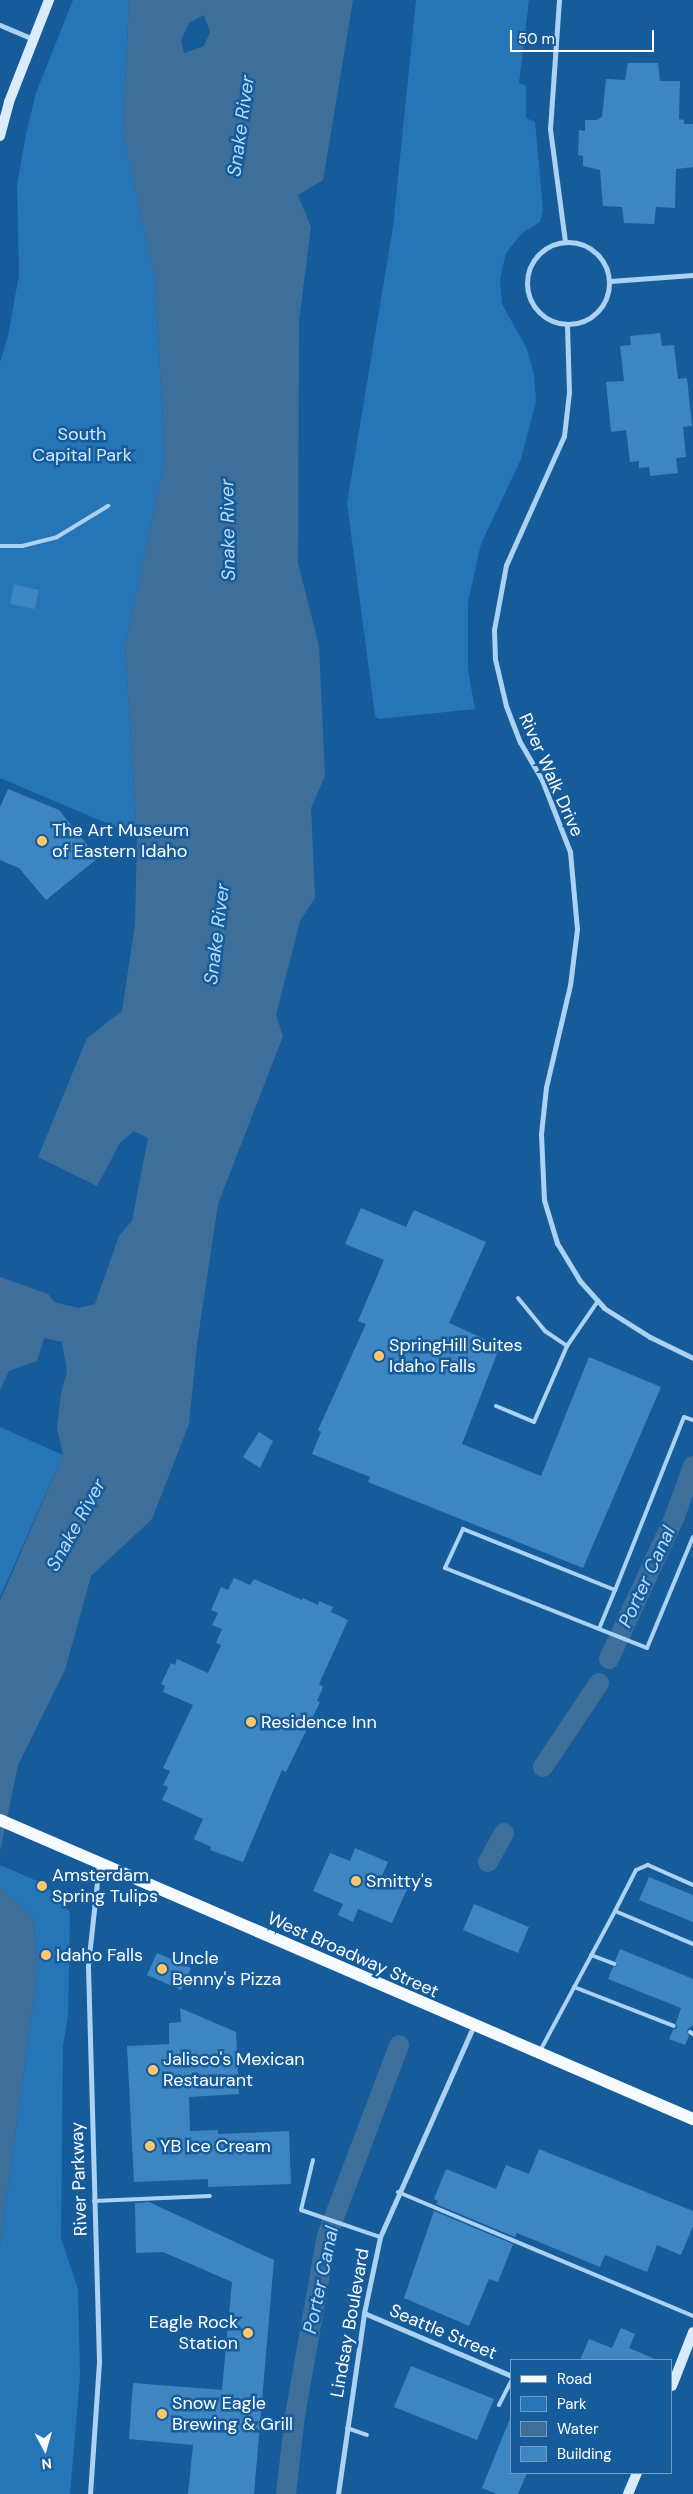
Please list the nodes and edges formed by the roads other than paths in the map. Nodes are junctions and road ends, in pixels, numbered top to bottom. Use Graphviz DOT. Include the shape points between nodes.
graph roads {
  1 [pos="49,0"];
  2 [pos="559,0"];
  3 [pos="0,25"];
  4 [pos="32,39"];
  5 [pos="0,136"];
  6 [pos="565,241"];
  7 [pos="693,275"];
  8 [pos="610,281"];
  9 [pos="567,325"];
  10 [pos="108,506"];
  11 [pos="0,546"];
  12 [pos="518,1298"];
  13 [pos="598,1301"];
  14 [pos="567,1346"];
  15 [pos="693,1358"];
  16 [pos="496,1406"];
  17 [pos="693,1420"];
  18 [pos="693,1537"];
  19 [pos="615,1590"];
  20 [pos="599,1629"];
  21 [pos="0,1820"];
  22 [pos="99,1863"];
  23 [pos="693,1885"];
  24 [pos="615,1912"];
  25 [pos="693,1944"];
  26 [pos="591,1955"];
  27 [pos="614,1964"];
  28 [pos="574,1987"];
  29 [pos="674,2026"];
  30 [pos="474,2027"];
  31 [pos="539,2054"];
  32 [pos="693,2119"];
  33 [pos="313,2160"];
  34 [pos="398,2192"];
  35 [pos="210,2196"];
  36 [pos="94,2201"];
  37 [pos="380,2237"];
  38 [pos="364,2313"];
  39 [pos="693,2316"];
  40 [pos="693,2332"];
  41 [pos="510,2375"];
  42 [pos="673,2383"];
  43 [pos="510,2384"];
  44 [pos="499,2405"];
  45 [pos="347,2428"];
  46 [pos="368,2436"];
  47 [pos="637,2474"];
  48 [pos="90,2494"];
  49 [pos="338,2494"];
  50 [pos="628,2494"];
  1 -- 4 [label="street"];
  2 -- 6 [label="street" via="550,129 553,175"];
  3 -- 4 [label="street"];
  4 -- 5 [label="street"];
  6 -- 8 [label="street" via="589,247 600,256"];
  6 -- 9 [label="street" via="538,254 526,279 532,305 554,322"];
  7 -- 8 [label="street"];
  8 -- 9 [label="street" via="602,307 593,317"];
  9 -- 13 [label="street, River Walk Drive" via="569,392 564,436 506,565 498,600 495,639 506,706 520,742 542,780 570,852 577,929 570,985 546,1087 541,1134 544,1200 558,1242 580,1280"];
  10 -- 11 [label="lane" via="57,537 22,546"];
  12 -- 14 [label="lane" via="545,1331"];
  13 -- 14 [label="lane"];
  13 -- 15 [label="street, River Walk Drive" via="650,1337"];
  14 -- 16 [label="lane" via="534,1422"];
  17 -- 19 [label="lane" via="684,1417"];
  18 -- 20 [label="lane" via="647,1648"];
  19 -- 20 [label="lane"];
  19 -- 20 [label="lane" via="463,1528 444,1568"];
  21 -- 22 [label="main road, West Broadway Street"];
  22 -- 30 [label="main road, West Broadway Street"];
  22 -- 36 [label="street, River Parkway" via="88,1965"];
  23 -- 24 [label="lane" via="648,1865 636,1870"];
  24 -- 25 [label="lane"];
  24 -- 26 [label="lane"];
  26 -- 27 [label="lane"];
  26 -- 28 [label="lane"];
  28 -- 29 [label="lane"];
  28 -- 31 [label="lane"];
  30 -- 31 [label="main road, West Broadway Street"];
  30 -- 34 [label="street, Lindsay Boulevard"];
  31 -- 32 [label="main road, West Broadway Street"];
  33 -- 37 [label="lane" via="301,2210"];
  34 -- 37 [label="street, Lindsay Boulevard"];
  34 -- 39 [label="lane"];
  35 -- 36 [label="lane"];
  36 -- 48 [label="street, River Parkway" via="98,2361 96,2441"];
  37 -- 38 [label="street, Lindsay Boulevard"];
  38 -- 41 [label="street, Seattle Street"];
  38 -- 45 [label="street, Lindsay Boulevard"];
  40 -- 42 [label="street"];
  43 -- 44 [label="lane"];
  45 -- 46 [label="lane"];
  45 -- 49 [label="street, Lindsay Boulevard"];
  47 -- 50 [label="street"];
}
